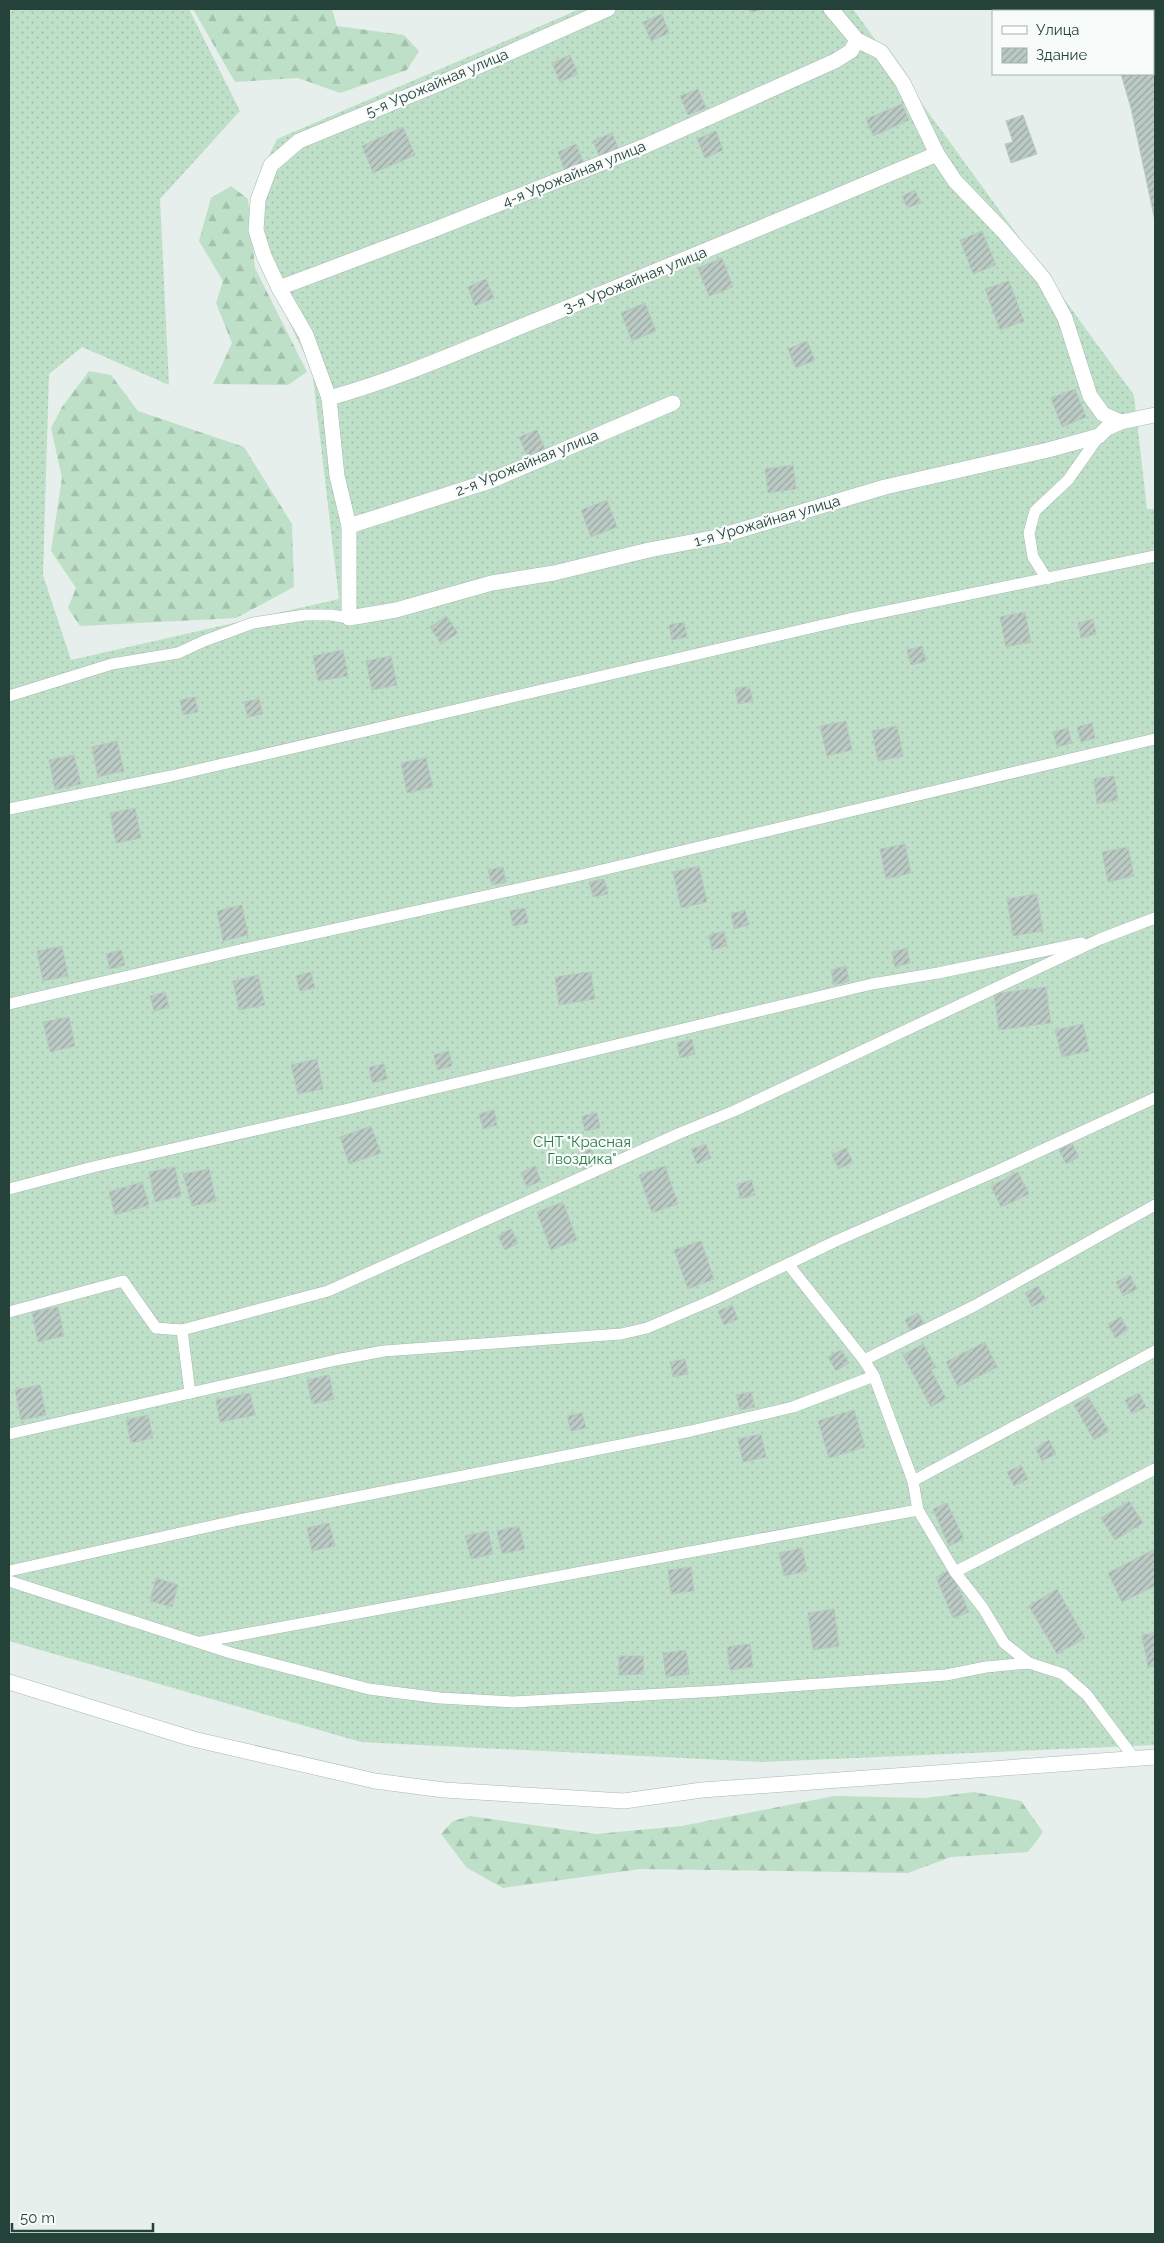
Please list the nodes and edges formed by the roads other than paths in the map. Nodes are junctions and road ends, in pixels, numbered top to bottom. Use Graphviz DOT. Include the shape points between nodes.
graph roads {
  1 [pos="608,9"];
  2 [pos="831,9"];
  3 [pos="857,40"];
  4 [pos="937,154"];
  5 [pos="279,288"];
  6 [pos="329,398"];
  7 [pos="673,403"];
  8 [pos="1155,416"];
  9 [pos="1121,422"];
  10 [pos="1099,436"];
  11 [pos="349,526"];
  12 [pos="1155,556"];
  13 [pos="1048,579"];
  14 [pos="350,618"];
  15 [pos="9,696"];
  16 [pos="1155,739"];
  17 [pos="9,809"];
  18 [pos="1155,918"];
  19 [pos="1100,939"];
  20 [pos="9,1004"];
  21 [pos="1155,1098"];
  22 [pos="9,1189"];
  23 [pos="1155,1206"];
  24 [pos="788,1264"];
  25 [pos="9,1312"];
  26 [pos="182,1330"];
  27 [pos="1155,1351"];
  28 [pos="864,1360"];
  29 [pos="874,1376"];
  30 [pos="190,1393"];
  31 [pos="9,1434"];
  32 [pos="1155,1469"];
  33 [pos="913,1481"];
  34 [pos="918,1510"];
  35 [pos="9,1571"];
  36 [pos="955,1572"];
  37 [pos="9,1581"];
  38 [pos="200,1642"];
  39 [pos="1030,1664"];
  40 [pos="9,1682"];
  41 [pos="1155,1756"];
  42 [pos="1134,1758"];
  1 -- 5 [label="street, 5-я Урожайная улица" via="443,82 299,140 271,165 258,200 256,230"];
  2 -- 3 [label="street"];
  3 -- 4 [label="street" via="881,52 903,83"];
  3 -- 5 [label="street, 4-я Урожайная улица" via="851,50 835,61 645,146"];
  4 -- 6 [label="street, 3-я Урожайная улица" via="462,350"];
  4 -- 9 [label="street" via="955,181 1004,231 1044,279 1065,318 1090,396 1103,414"];
  5 -- 6 [label="street" via="306,335"];
  6 -- 11 [label="street" via="337,476"];
  7 -- 11 [label="street, 2-я Урожайная улица" via="490,481"];
  8 -- 9 [label="street"];
  9 -- 10 [label="street, 1-я Урожайная улица"];
  10 -- 13 [label="lane" via="1068,480 1035,510 1030,541 1034,557"];
  10 -- 14 [label="street, 1-я Урожайная улица" via="885,486 718,537 649,550 554,574 492,583 396,610"];
  11 -- 14 [label="street"];
  12 -- 13 [label="lane"];
  13 -- 17 [label="lane" via="849,619 171,776"];
  14 -- 15 [label="lane" via="305,615 253,622 178,653 112,664"];
  16 -- 20 [label="lane" via="581,875"];
  18 -- 19 [label="lane"];
  19 -- 22 [label="lane" via="872,984"];
  19 -- 26 [label="lane" via="734,1111 328,1292"];
  21 -- 24 [label="lane"];
  23 -- 28 [label="lane" via="974,1306"];
  24 -- 28 [label="lane"];
  24 -- 30 [label="lane" via="698,1307 646,1328 621,1334 384,1351"];
  25 -- 26 [label="lane" via="123,1281 156,1328"];
  26 -- 30 [label="lane"];
  27 -- 33 [label="lane"];
  28 -- 29 [label="lane"];
  29 -- 33 [label="lane"];
  29 -- 35 [label="lane" via="793,1407 691,1431 239,1520"];
  30 -- 31 [label="lane"];
  32 -- 36 [label="lane"];
  33 -- 34 [label="lane"];
  34 -- 36 [label="lane"];
  34 -- 38 [label="lane"];
  36 -- 39 [label="lane" via="984,1608 1004,1643"];
  37 -- 38 [label="lane"];
  38 -- 39 [label="lane" via="369,1688 440,1698 513,1702 946,1675 986,1667"];
  39 -- 42 [label="lane" via="1063,1674 1087,1695"];
  40 -- 42 [label="street" via="193,1739 375,1781 444,1790 624,1800 702,1790"];
  41 -- 42 [label="street"];
}
